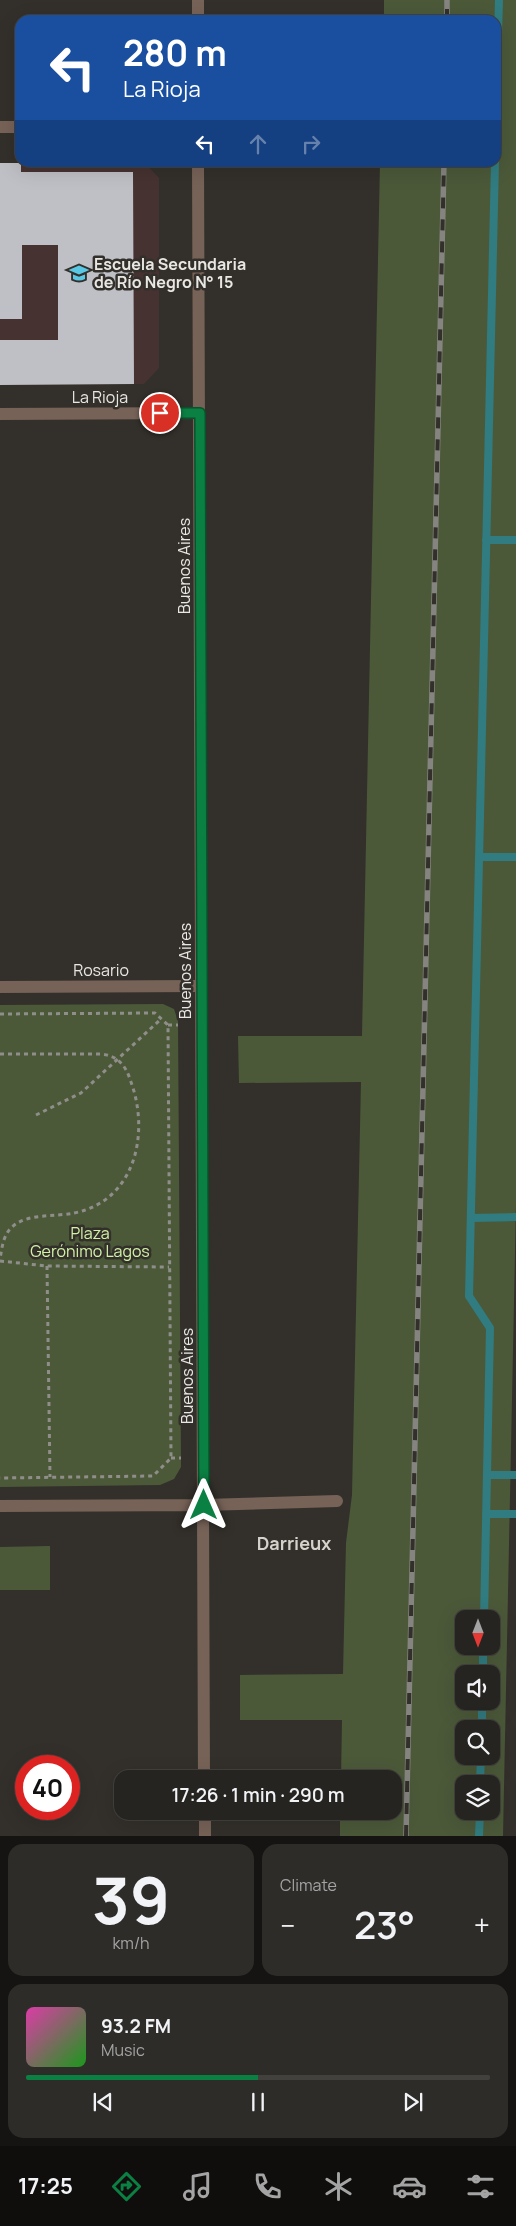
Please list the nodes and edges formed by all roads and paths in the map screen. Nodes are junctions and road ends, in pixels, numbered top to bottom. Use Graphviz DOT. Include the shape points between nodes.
graph roads {
  1 [pos="198,0"];
  2 [pos="198,15"];
  3 [pos="0,127"];
  4 [pos="15,127"];
  5 [pos="198,167"];
  6 [pos="200,413"];
  7 [pos="0,414"];
  8 [pos="202,986"];
  9 [pos="0,988"];
  10 [pos="156,1004"];
  11 [pos="155,1013"];
  12 [pos="0,1014"];
  13 [pos="161,1019"];
  14 [pos="168,1025"];
  15 [pos="178,1025"];
  16 [pos="0,1054"];
  17 [pos="118,1060"];
  18 [pos="36,1115"];
  19 [pos="0,1260"];
  20 [pos="47,1266"];
  21 [pos="169,1267"];
  22 [pos="171,1458"];
  23 [pos="181,1458"];
  24 [pos="153,1476"];
  25 [pos="50,1477"];
  26 [pos="0,1478"];
  27 [pos="153,1485"];
  28 [pos="337,1502"];
  29 [pos="204,1505"];
  30 [pos="0,1506"];
  31 [pos="204,1770"];
  32 [pos="205,1820"];
  33 [pos="205,1836"];
  1 -- 2 [label="street"];
  3 -- 4 [label="street"];
  5 -- 6 [label="street, Buenos Aires"];
  6 -- 7 [label="street, La Rioja"];
  6 -- 8 [label="street, Buenos Aires"];
  8 -- 9 [label="street, Rosario"];
  8 -- 29 [label="street, Buenos Aires"];
  10 -- 11 [label="path"];
  11 -- 12 [label="path"];
  11 -- 13 [label="path"];
  13 -- 14 [label="path"];
  13 -- 17 [label="path"];
  14 -- 15 [label="path"];
  14 -- 21 [label="path"];
  16 -- 17 [label="path" via="100,1054"];
  17 -- 18 [label="path" via="81,1093"];
  17 -- 19 [label="path" via="133,1086 138,1124 136,1152 128,1176 112,1194 92,1207 28,1220 12,1227 3,1241"];
  19 -- 20 [label="path"];
  20 -- 21 [label="path"];
  20 -- 25 [label="path"];
  21 -- 22 [label="path"];
  22 -- 23 [label="path"];
  22 -- 24 [label="path"];
  24 -- 25 [label="path"];
  24 -- 27 [label="path"];
  25 -- 26 [label="path"];
  28 -- 29 [label="street"];
  29 -- 30 [label="street"];
  29 -- 31 [label="street, Buenos Aires"];
  32 -- 33 [label="street"];
}
